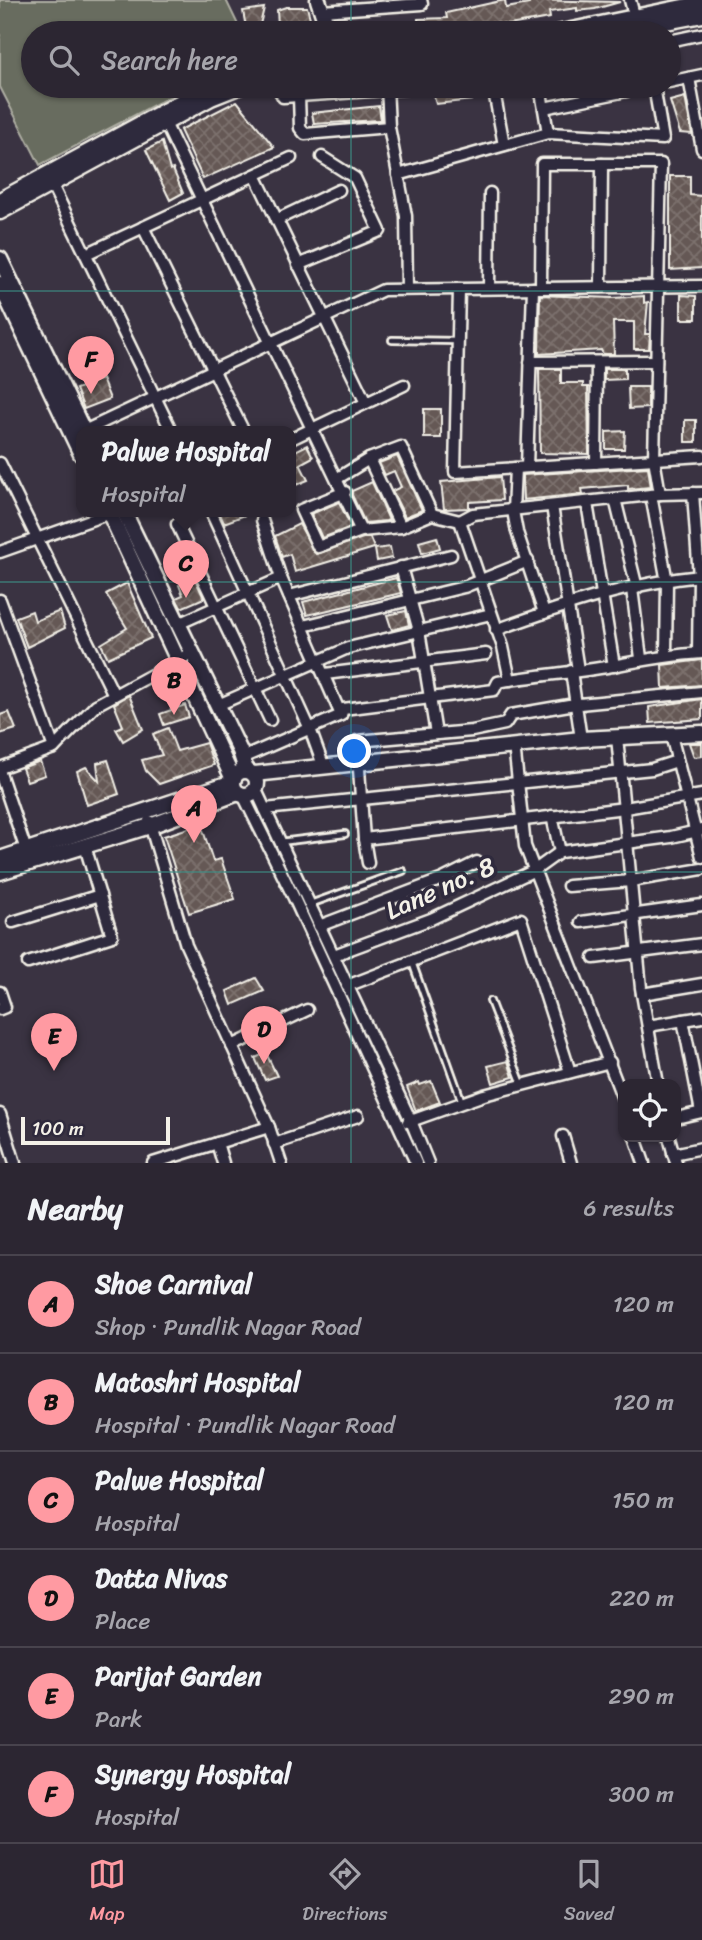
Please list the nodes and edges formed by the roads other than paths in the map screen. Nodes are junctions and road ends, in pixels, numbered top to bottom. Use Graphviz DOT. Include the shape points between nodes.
graph roads {
  1 [pos="311,0"];
  2 [pos="421,0"];
  3 [pos="630,0"];
  4 [pos="376,3"];
  5 [pos="702,3"];
  6 [pos="320,4"];
  7 [pos="702,15"];
  8 [pos="325,21"];
  9 [pos="635,21"];
  10 [pos="702,34"];
  11 [pos="681,38"];
  12 [pos="702,75"];
  13 [pos="689,78"];
  14 [pos="681,80"];
  15 [pos="190,98"];
  16 [pos="211,98"];
  17 [pos="299,98"];
  18 [pos="387,98"];
  19 [pos="495,98"];
  20 [pos="542,98"];
  21 [pos="594,98"];
  22 [pos="655,98"];
  23 [pos="544,108"];
  24 [pos="165,124"];
  25 [pos="388,127"];
  26 [pos="548,133"];
  27 [pos="702,144"];
  28 [pos="505,145"];
  29 [pos="291,158"];
  30 [pos="322,158"];
  31 [pos="602,164"];
  32 [pos="398,174"];
  33 [pos="255,175"];
  34 [pos="50,180"];
  35 [pos="339,190"];
  36 [pos="490,193"];
  37 [pos="0,200"];
  38 [pos="201,200"];
  39 [pos="0,212"];
  40 [pos="276,220"];
  41 [pos="143,227"];
  42 [pos="86,254"];
  43 [pos="0,260"];
  44 [pos="298,265"];
  45 [pos="0,284"];
  46 [pos="702,286"];
  47 [pos="601,287"];
  48 [pos="658,287"];
  49 [pos="489,288"];
  50 [pos="537,288"];
  51 [pos="407,289"];
  52 [pos="459,289"];
  53 [pos="323,318"];
  54 [pos="393,340"];
  55 [pos="458,341"];
  56 [pos="269,344"];
  57 [pos="656,361"];
  58 [pos="530,362"];
  59 [pos="597,362"];
  60 [pos="214,370"];
  61 [pos="404,385"];
  62 [pos="156,397"];
  63 [pos="366,403"];
  64 [pos="82,426"];
  65 [pos="95,426"];
  66 [pos="169,426"];
  67 [pos="241,426"];
  68 [pos="313,429"];
  69 [pos="296,437"];
  70 [pos="76,444"];
  71 [pos="702,456"];
  72 [pos="369,459"];
  73 [pos="654,459"];
  74 [pos="0,463"];
  75 [pos="596,463"];
  76 [pos="527,467"];
  77 [pos="516,468"];
  78 [pos="338,478"];
  79 [pos="345,492"];
  80 [pos="698,493"];
  81 [pos="656,495"];
  82 [pos="615,499"];
  83 [pos="587,503"];
  84 [pos="552,506"];
  85 [pos="513,511"];
  86 [pos="432,514"];
  87 [pos="102,517"];
  88 [pos="116,517"];
  89 [pos="116,517"];
  90 [pos="213,517"];
  91 [pos="262,520"];
  92 [pos="460,522"];
  93 [pos="177,524"];
  94 [pos="401,527"];
  95 [pos="361,531"];
  96 [pos="37,539"];
  97 [pos="0,552"];
  98 [pos="452,555"];
  99 [pos="528,561"];
  100 [pos="401,568"];
  101 [pos="700,577"];
  102 [pos="281,578"];
  103 [pos="480,581"];
  104 [pos="667,582"];
  105 [pos="634,588"];
  106 [pos="249,592"];
  107 [pos="289,596"];
  108 [pos="603,596"];
  109 [pos="0,600"];
  110 [pos="410,600"];
  111 [pos="568,605"];
  112 [pos="217,606"];
  113 [pos="544,613"];
  114 [pos="491,614"];
  115 [pos="178,624"];
  116 [pos="303,626"];
  117 [pos="496,630"];
  118 [pos="419,631"];
  119 [pos="700,653"];
  120 [pos="486,654"];
  121 [pos="666,655"];
  122 [pos="186,656"];
  123 [pos="641,658"];
  124 [pos="319,659"];
  125 [pos="425,662"];
  126 [pos="614,666"];
  127 [pos="575,671"];
  128 [pos="286,674"];
  129 [pos="325,674"];
  130 [pos="510,680"];
  131 [pos="255,688"];
  132 [pos="702,692"];
  133 [pos="114,695"];
  134 [pos="431,698"];
  135 [pos="576,704"];
  136 [pos="218,705"];
  137 [pos="341,715"];
  138 [pos="270,720"];
  139 [pos="310,729"];
  140 [pos="702,733"];
  141 [pos="436,734"];
  142 [pos="671,735"];
  143 [pos="617,737"];
  144 [pos="581,739"];
  145 [pos="514,745"];
  146 [pos="54,748"];
  147 [pos="677,761"];
  148 [pos="359,762"];
  149 [pos="323,765"];
  150 [pos="0,768"];
  151 [pos="622,772"];
  152 [pos="0,773"];
  153 [pos="243,780"];
  154 [pos="518,783"];
  155 [pos="702,795"];
  156 [pos="685,798"];
  157 [pos="361,800"];
  158 [pos="625,808"];
  159 [pos="265,809"];
  160 [pos="552,816"];
  161 [pos="148,819"];
  162 [pos="522,819"];
  163 [pos="699,831"];
  164 [pos="345,834"];
  165 [pos="364,839"];
  166 [pos="279,842"];
  167 [pos="628,844"];
  168 [pos="85,846"];
  169 [pos="560,852"];
  170 [pos="28,857"];
  171 [pos="702,857"];
  172 [pos="0,859"];
  173 [pos="477,862"];
  174 [pos="368,863"];
  175 [pos="702,869"];
  176 [pos="535,870"];
  177 [pos="402,871"];
  178 [pos="0,872"];
  179 [pos="631,881"];
  180 [pos="568,886"];
  181 [pos="295,888"];
  182 [pos="100,895"];
  183 [pos="309,904"];
  184 [pos="702,905"];
  185 [pos="635,917"];
  186 [pos="13,922"];
  187 [pos="581,922"];
  188 [pos="319,926"];
  189 [pos="702,944"];
  190 [pos="638,953"];
  191 [pos="334,955"];
  192 [pos="594,958"];
  193 [pos="411,961"];
  194 [pos="28,963"];
  195 [pos="702,984"];
  196 [pos="348,986"];
  197 [pos="0,992"];
  198 [pos="642,994"];
  199 [pos="490,1001"];
  200 [pos="0,1009"];
  201 [pos="307,1010"];
  202 [pos="702,1017"];
  203 [pos="683,1020"];
  204 [pos="648,1026"];
  205 [pos="232,1046"];
  206 [pos="610,1062"];
  207 [pos="570,1072"];
  208 [pos="657,1079"];
  209 [pos="522,1085"];
  210 [pos="618,1085"];
  211 [pos="463,1103"];
  212 [pos="702,1112"];
  213 [pos="0,1114"];
  214 [pos="358,1116"];
  215 [pos="681,1117"];
  216 [pos="411,1121"];
  217 [pos="401,1125"];
  218 [pos="269,1127"];
  219 [pos="563,1136"];
  220 [pos="637,1142"];
  221 [pos="670,1142"];
  222 [pos="217,1143"];
  223 [pos="274,1144"];
  224 [pos="702,1148"];
  225 [pos="675,1159"];
  226 [pos="175,1160"];
  227 [pos="15,1163"];
  228 [pos="153,1163"];
  229 [pos="223,1163"];
  230 [pos="281,1163"];
  231 [pos="416,1163"];
  232 [pos="428,1163"];
  233 [pos="571,1163"];
  234 [pos="644,1163"];
  1 -- 6 [label="street"];
  2 -- 4 [label="street" via="422,4"];
  3 -- 9 [label="street"];
  4 -- 6 [label="street"];
  5 -- 9 [label="main road"];
  6 -- 8 [label="main road"];
  7 -- 9 [label="main road"];
  10 -- 11 [label="street"];
  12 -- 13 [label="street"];
  13 -- 14 [label="street"];
  13 -- 27 [label="street"];
  15 -- 34 [label="main road"];
  16 -- 24 [label="main road"];
  17 -- 25 [label="street" via="300,128 305,134"];
  18 -- 25 [label="street"];
  19 -- 28 [label="street"];
  20 -- 23 [label="street"];
  21 -- 23 [label="street"];
  22 -- 26 [label="street" via="663,139"];
  23 -- 26 [label="street"];
  24 -- 34 [label="main road"];
  24 -- 38 [label="street"];
  25 -- 32 [label="street"];
  26 -- 28 [label="street"];
  28 -- 32 [label="street"];
  29 -- 33 [label="street"];
  30 -- 44 [label="street" via="355,178 380,231"];
  31 -- 47 [label="street"];
  31 -- 48 [label="street" via="661,164"];
  31 -- 50 [label="street" via="542,164"];
  32 -- 51 [label="street" via="406,216"];
  33 -- 38 [label="street"];
  33 -- 40 [label="street"];
  34 -- 37 [label="main road"];
  34 -- 39 [label="main road"];
  34 -- 42 [label="street"];
  35 -- 40 [label="street"];
  36 -- 49 [label="street"];
  38 -- 41 [label="street"];
  38 -- 56 [label="street"];
  40 -- 44 [label="street"];
  41 -- 42 [label="street"];
  41 -- 60 [label="street"];
  42 -- 62 [label="street"];
  43 -- 64 [label="main road"];
  44 -- 53 [label="street"];
  45 -- 70 [label="main road"];
  46 -- 48 [label="street"];
  47 -- 48 [label="street"];
  47 -- 50 [label="street"];
  48 -- 57 [label="street"];
  49 -- 50 [label="street"];
  49 -- 52 [label="street"];
  50 -- 58 [label="street"];
  51 -- 52 [label="street"];
  51 -- 53 [label="street" via="383,289"];
  52 -- 55 [label="street"];
  53 -- 56 [label="street"];
  53 -- 63 [label="street"];
  54 -- 55 [label="lane"];
  55 -- 77 [label="street" via="455,472"];
  56 -- 60 [label="street"];
  56 -- 68 [label="street"];
  57 -- 59 [label="street"];
  57 -- 73 [label="street"];
  58 -- 59 [label="street"];
  58 -- 76 [label="street"];
  59 -- 75 [label="street"];
  60 -- 62 [label="street"];
  60 -- 67 [label="street"];
  61 -- 63 [label="street"];
  62 -- 65 [label="street"];
  62 -- 66 [label="street"];
  63 -- 68 [label="street"];
  68 -- 69 [label="street"];
  68 -- 78 [label="street"];
  71 -- 73 [label="street"];
  72 -- 78 [label="street"];
  72 -- 86 [label="street" via="401,447"];
  72 -- 94 [label="street"];
  73 -- 75 [label="street"];
  73 -- 81 [label="street"];
  74 -- 96 [label="street"];
  75 -- 76 [label="street"];
  76 -- 77 [label="street"];
  77 -- 85 [label="street"];
  78 -- 79 [label="street"];
  79 -- 95 [label="street"];
  79 -- 95 [label="street" via="301,510 318,547"];
  80 -- 81 [label="street"];
  80 -- 101 [label="street"];
  81 -- 82 [label="street"];
  81 -- 104 [label="street"];
  82 -- 83 [label="street"];
  82 -- 105 [label="street"];
  83 -- 84 [label="street"];
  83 -- 108 [label="street"];
  84 -- 85 [label="street"];
  84 -- 111 [label="street"];
  85 -- 92 [label="street" via="473,514"];
  85 -- 99 [label="street"];
  86 -- 92 [label="street"];
  86 -- 94 [label="street"];
  87 -- 96 [label="street"];
  88 -- 115 [label="main road"];
  89 -- 122 [label="main road"];
  90 -- 106 [label="street"];
  91 -- 102 [label="street"];
  92 -- 103 [label="street"];
  93 -- 112 [label="street"];
  94 -- 95 [label="street"];
  96 -- 97 [label="street"];
  96 -- 133 [label="street"];
  98 -- 100 [label="street"];
  99 -- 103 [label="street"];
  99 -- 113 [label="street"];
  100 -- 107 [label="street"];
  100 -- 110 [label="street"];
  101 -- 104 [label="street"];
  101 -- 119 [label="street"];
  102 -- 106 [label="street"];
  102 -- 107 [label="street"];
  103 -- 110 [label="street"];
  103 -- 114 [label="street"];
  104 -- 105 [label="street"];
  104 -- 121 [label="street"];
  105 -- 108 [label="street"];
  105 -- 123 [label="street"];
  106 -- 112 [label="street"];
  106 -- 128 [label="street"];
  107 -- 116 [label="street"];
  108 -- 111 [label="street"];
  108 -- 126 [label="street"];
  109 -- 146 [label="street"];
  110 -- 116 [label="street"];
  110 -- 118 [label="street"];
  111 -- 113 [label="street"];
  111 -- 127 [label="street"];
  112 -- 115 [label="street"];
  112 -- 131 [label="street"];
  113 -- 117 [label="street"];
  114 -- 117 [label="street"];
  114 -- 118 [label="street"];
  115 -- 122 [label="main road"];
  116 -- 124 [label="street"];
  117 -- 130 [label="street"];
  118 -- 124 [label="street"];
  118 -- 125 [label="street"];
  119 -- 121 [label="street"];
  120 -- 125 [label="street"];
  121 -- 123 [label="street" via="658,660"];
  122 -- 133 [label="street"];
  122 -- 136 [label="main road"];
  122 -- 153 [label="main road"];
  123 -- 126 [label="street"];
  124 -- 128 [label="street"];
  124 -- 129 [label="street"];
  125 -- 129 [label="street"];
  125 -- 134 [label="street"];
  126 -- 127 [label="street"];
  127 -- 130 [label="street"];
  127 -- 135 [label="street"];
  128 -- 131 [label="street"];
  128 -- 139 [label="street"];
  129 -- 137 [label="street"];
  130 -- 134 [label="street" via="498,682 494,690"];
  131 -- 136 [label="street"];
  131 -- 138 [label="street"];
  132 -- 135 [label="street"];
  133 -- 146 [label="street" via="96,705"];
  134 -- 137 [label="street" via="343,709"];
  134 -- 141 [label="street"];
  135 -- 141 [label="street" via="511,715 505,723 489,728"];
  135 -- 144 [label="street"];
  136 -- 153 [label="main road"];
  137 -- 139 [label="street"];
  139 -- 149 [label="street"];
  139 -- 153 [label="street"];
  140 -- 142 [label="main road"];
  141 -- 148 [label="street" via="357,740"];
  142 -- 143 [label="main road"];
  142 -- 147 [label="street"];
  143 -- 144 [label="main road"];
  143 -- 151 [label="street"];
  144 -- 145 [label="main road"];
  145 -- 148 [label="main road"];
  145 -- 154 [label="street"];
  146 -- 150 [label="street"];
  147 -- 151 [label="street"];
  147 -- 156 [label="street"];
  148 -- 149 [label="main road"];
  148 -- 157 [label="street"];
  149 -- 153 [label="main road"];
  151 -- 154 [label="street"];
  151 -- 158 [label="street"];
  152 -- 170 [label="street"];
  153 -- 159 [label="street"];
  153 -- 161 [label="main road"];
  153 -- 181 [label="street"];
  154 -- 157 [label="street"];
  154 -- 162 [label="street"];
  155 -- 156 [label="street"];
  156 -- 158 [label="street"];
  156 -- 163 [label="street"];
  157 -- 159 [label="street"];
  157 -- 165 [label="street"];
  158 -- 160 [label="street"];
  158 -- 167 [label="street"];
  159 -- 166 [label="street"];
  160 -- 162 [label="street"];
  160 -- 169 [label="street"];
  161 -- 168 [label="main road"];
  161 -- 170 [label="main road"];
  161 -- 205 [label="street" via="186,945"];
  162 -- 165 [label="street"];
  162 -- 176 [label="street" via="525,846"];
  163 -- 167 [label="street"];
  163 -- 171 [label="street"];
  164 -- 166 [label="lane"];
  165 -- 174 [label="street"];
  166 -- 181 [label="street"];
  167 -- 169 [label="street"];
  167 -- 179 [label="street"];
  168 -- 170 [label="main road"];
  168 -- 182 [label="street"];
  169 -- 176 [label="street, Lane no. 8"];
  170 -- 172 [label="main road"];
  170 -- 178 [label="main road"];
  173 -- 188 [label="street"];
  175 -- 179 [label="street"];
  176 -- 191 [label="street, Lane no. 8" via="431,919"];
  176 -- 206 [label="street"];
  177 -- 183 [label="lane"];
  179 -- 180 [label="street"];
  179 -- 185 [label="street"];
  181 -- 183 [label="street"];
  181 -- 217 [label="street"];
  182 -- 186 [label="street"];
  182 -- 194 [label="street" via="112,936"];
  183 -- 188 [label="street"];
  184 -- 185 [label="street"];
  185 -- 187 [label="street"];
  185 -- 190 [label="street"];
  188 -- 191 [label="street"];
  189 -- 190 [label="street"];
  190 -- 192 [label="street"];
  190 -- 198 [label="street"];
  191 -- 196 [label="street"];
  193 -- 196 [label="street"];
  193 -- 207 [label="street" via="521,919"];
  193 -- 211 [label="lane"];
  195 -- 198 [label="street"];
  196 -- 216 [label="street"];
  197 -- 200 [label="street" via="5,1007"];
  198 -- 204 [label="street"];
  199 -- 209 [label="lane"];
  201 -- 205 [label="street"];
  202 -- 203 [label="street"];
  203 -- 204 [label="street"];
  203 -- 212 [label="street"];
  204 -- 208 [label="street"];
  205 -- 218 [label="street"];
  206 -- 207 [label="street"];
  206 -- 210 [label="street"];
  207 -- 209 [label="street"];
  209 -- 211 [label="street"];
  211 -- 216 [label="street"];
  212 -- 215 [label="street"];
  213 -- 227 [label="street"];
  214 -- 223 [label="street"];
  216 -- 217 [label="street"];
  216 -- 232 [label="street"];
  217 -- 231 [label="street"];
  218 -- 222 [label="street"];
  218 -- 223 [label="street"];
  219 -- 233 [label="street"];
  220 -- 234 [label="street"];
  221 -- 225 [label="street"];
  222 -- 226 [label="street"];
  222 -- 229 [label="street"];
  223 -- 230 [label="street"];
  224 -- 225 [label="street"];
  226 -- 228 [label="street"];
}
